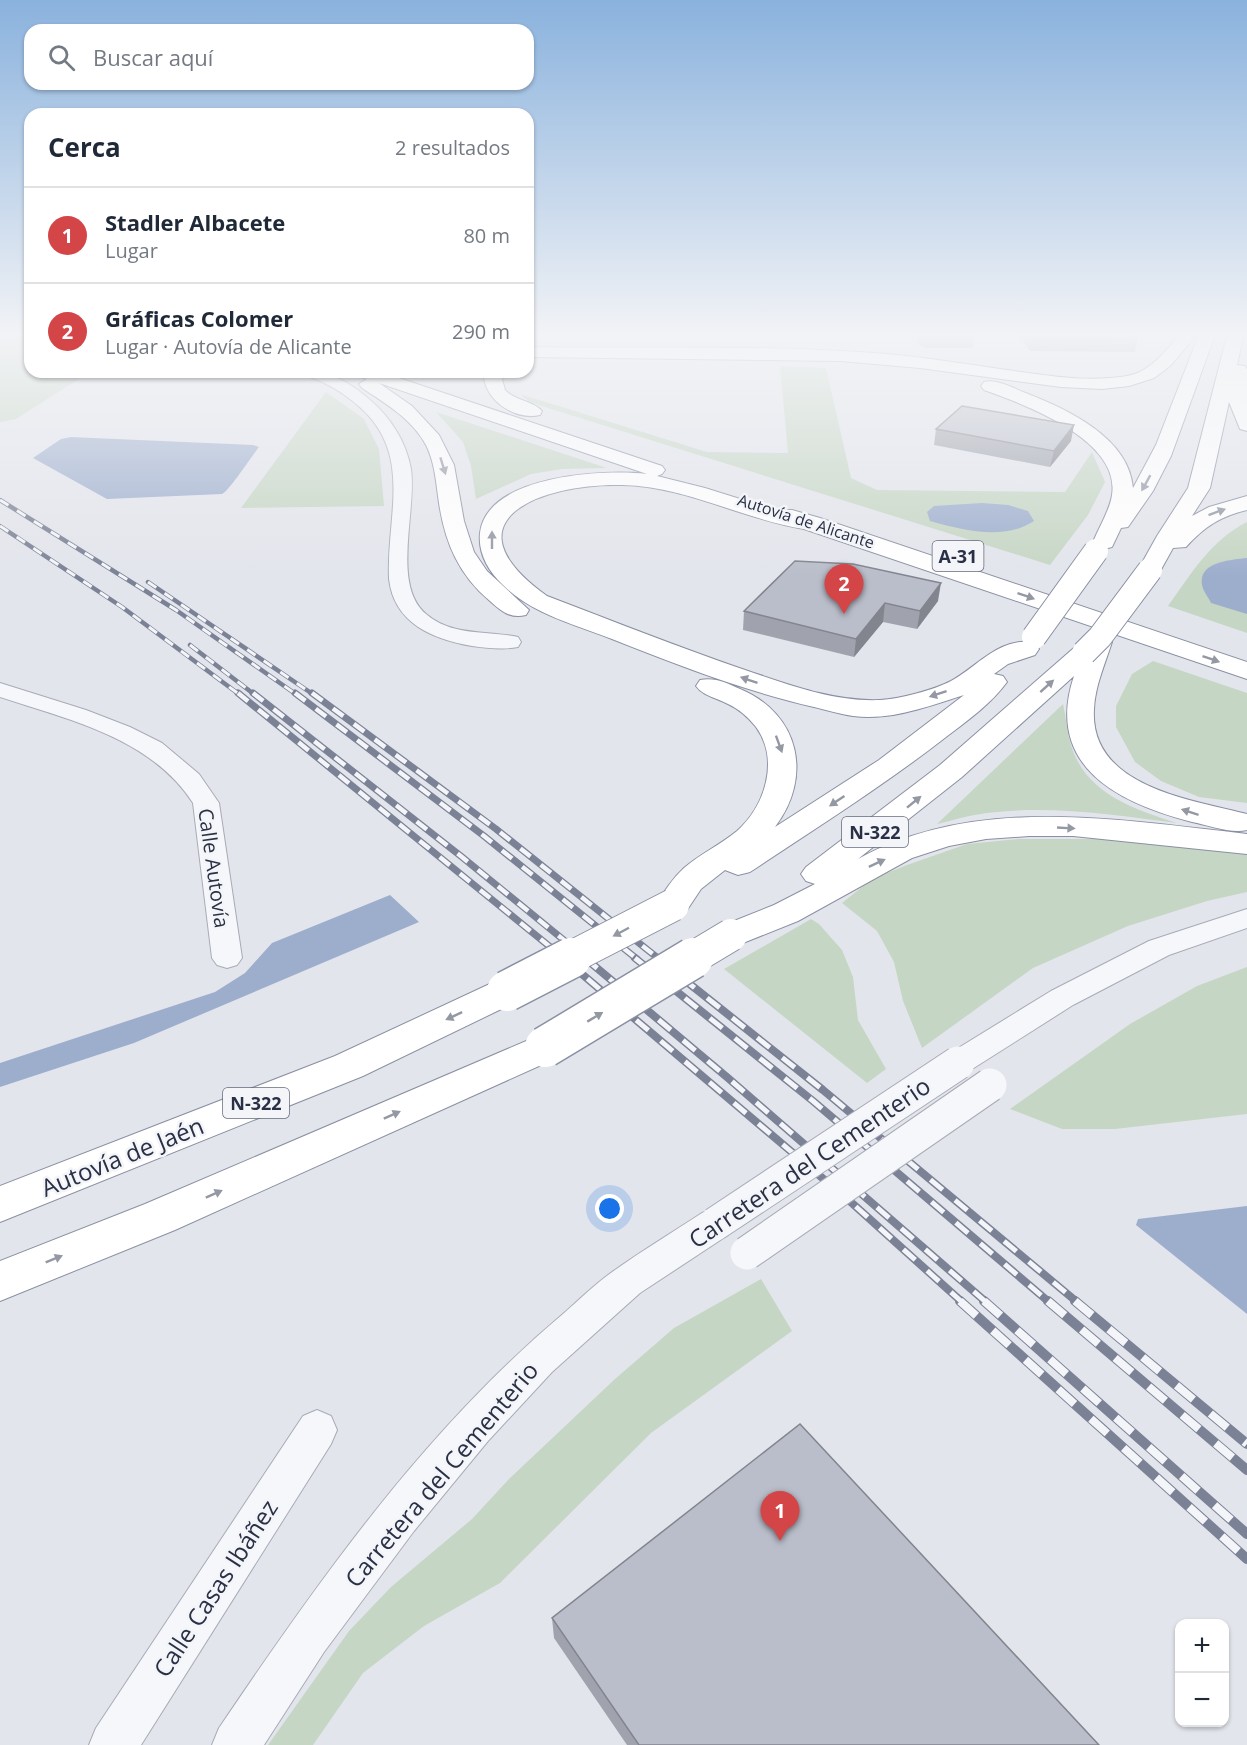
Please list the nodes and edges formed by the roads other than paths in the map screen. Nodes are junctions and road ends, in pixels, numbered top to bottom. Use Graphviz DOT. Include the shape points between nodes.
graph roads {
  1 [pos="375,413"];
  2 [pos="408,413"];
  3 [pos="487,413"];
  4 [pos="526,413"];
  5 [pos="541,413"];
  6 [pos="1057,413"];
  7 [pos="1177,413"];
  8 [pos="1218,413"];
  9 [pos="558,424"];
  10 [pos="1247,503"];
  11 [pos="812,523"];
  12 [pos="1100,546"];
  13 [pos="1154,562"];
  14 [pos="512,595"];
  15 [pos="555,619"];
  16 [pos="510,642"];
  17 [pos="1030,643"];
  18 [pos="1092,645"];
  19 [pos="1247,653"];
  20 [pos="1247,671"];
  21 [pos="0,690"];
  22 [pos="1247,823"];
  23 [pos="1247,844"];
  24 [pos="673,904"];
  25 [pos="1247,918"];
  26 [pos="730,935"];
  27 [pos="227,958"];
  28 [pos="990,1085"];
  29 [pos="0,1204"];
  30 [pos="747,1253"];
  31 [pos="0,1281"];
  32 [pos="317,1430"];
  33 [pos="113,1745"];
  34 [pos="236,1745"];
  1 -- 16 [label="street" via="402,466 400,590 406,605 416,617 447,633 480,642"];
  2 -- 14 [label="highway, one-way" via="435,443 445,470 460,551 480,580"];
  3 -- 11 [label="highway, Autovía de Alicante / A-31"];
  4 -- 9 [label="highway, Autovía de Alicante / A-31"];
  5 -- 9 [label="highway"];
  6 -- 12 [label="highway" via="1097,441 1122,477 1123,494"];
  7 -- 12 [label="highway, N-322, one-way" via="1151,474 1127,514"];
  8 -- 13 [label="highway, N-322" via="1199,488"];
  9 -- 19 [label="highway, Autovía de Alicante / A-31"];
  13 -- 10 [label="highway, one-way" via="1213,511"];
  14 -- 11 [label="highway, one-way" via="494,561 490,539 494,520 502,508 524,495 555,486 618,478 652,481 773,516"];
  11 -- 20 [label="highway, Autovía de Alicante / A-31, one-way"];
  12 -- 17 [label="highway, N-322, bridge"];
  13 -- 18 [label="highway, N-322, bridge"];
  14 -- 15 [label="highway"];
  17 -- 15 [label="highway, one-way" via="999,658 960,687 884,708 854,708 784,692"];
  15 -- 24 [label="highway, one-way" via="603,651 705,684 750,705 774,729 784,757 773,808 739,846 690,881"];
  17 -- 24 [label="highway, N-322, one-way" via="969,705 890,766 762,851"];
  22 -- 18 [label="highway, one-way" via="1198,815 1152,800 1124,785 1096,760 1081,731 1080,709"];
  26 -- 18 [label="highway, N-322, one-way" via="894,818"];
  21 -- 27 [label="street, Calle Autovía" via="122,732 154,748 189,779 206,803"];
  26 -- 23 [label="highway, one-way" via="795,909 860,870 902,851 958,834 1031,826"];
  24 -- 29 [label="highway, Autovía de Jaén / N-322, one-way, bridge" via="507,991 349,1066"];
  25 -- 34 [label="street, Carretera del Cementerio, bridge" via="1159,948 1062,998 627,1282 538,1359 474,1427 399,1516 308,1636"];
  31 -- 26 [label="highway, N-322, one-way, bridge" via="160,1217 545,1047"];
  28 -- 30 [label="street, Carretera del Cementerio, bridge"];
  32 -- 33 [label="street, Calle Casas Ibáñez"];
}
